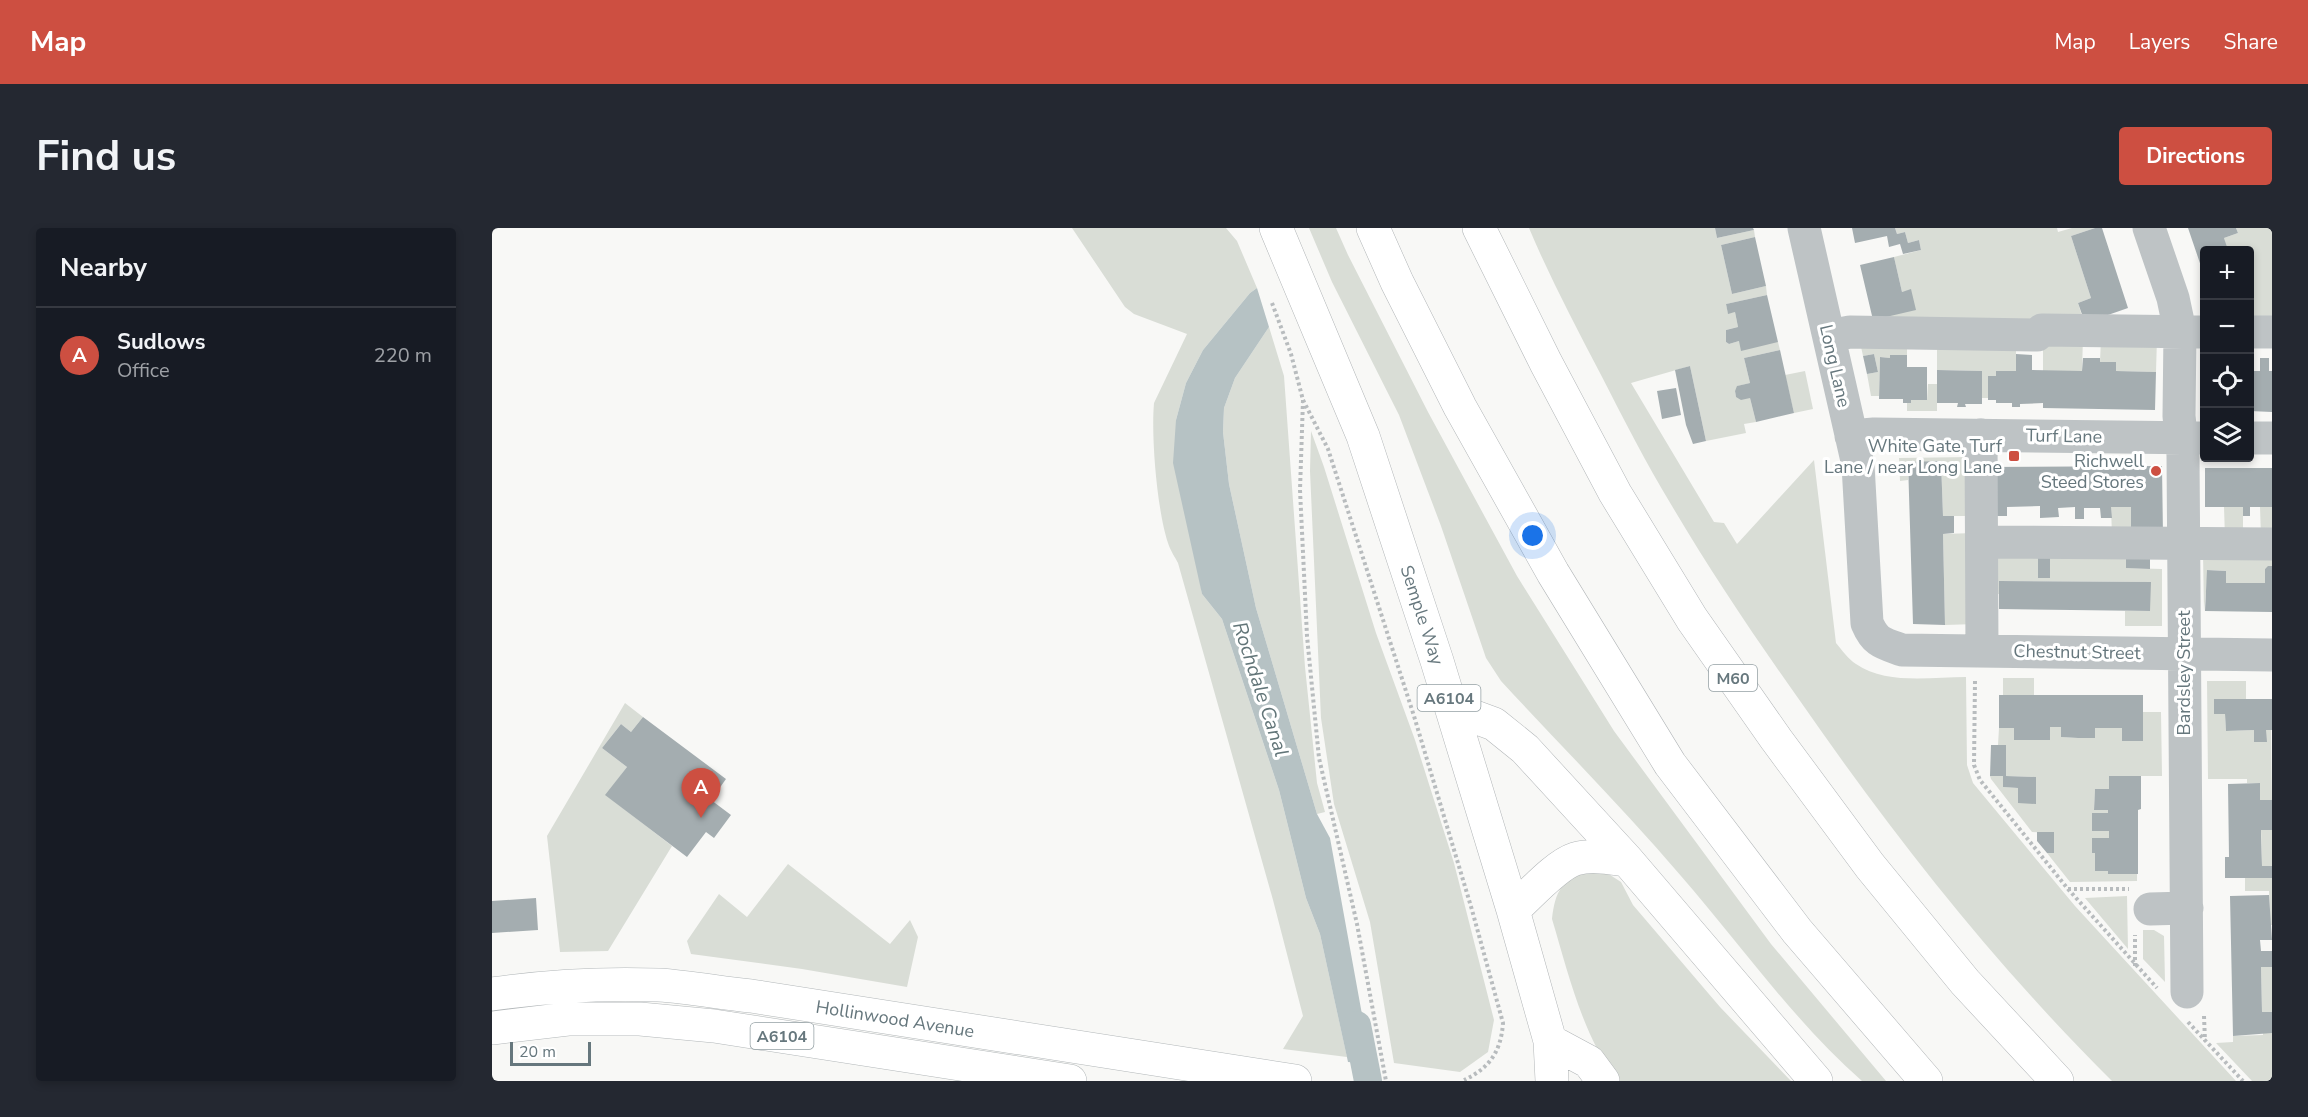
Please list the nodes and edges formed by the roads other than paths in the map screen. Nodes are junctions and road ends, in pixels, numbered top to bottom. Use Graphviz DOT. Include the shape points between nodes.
graph roads {
  1 [pos="1276,228"];
  2 [pos="1373,228"];
  3 [pos="1479,228"];
  4 [pos="1804,228"];
  5 [pos="2149,228"];
  6 [pos="2192,331"];
  7 [pos="2254,332"];
  8 [pos="2272,332"];
  9 [pos="1829,336"];
  10 [pos="1981,435"];
  11 [pos="1851,436"];
  12 [pos="2193,438"];
  13 [pos="2254,438"];
  14 [pos="2272,438"];
  15 [pos="1982,542"];
  16 [pos="2183,544"];
  17 [pos="2272,544"];
  18 [pos="1882,643"];
  19 [pos="1979,651"];
  20 [pos="2184,653"];
  21 [pos="2272,655"];
  22 [pos="1456,719"];
  23 [pos="1627,860"];
  24 [pos="2187,908"];
  25 [pos="1513,910"];
  26 [pos="2140,910"];
  27 [pos="492,994"];
  28 [pos="2185,1005"];
  29 [pos="492,1028"];
  30 [pos="1550,1041"];
  31 [pos="1070,1081"];
  32 [pos="1295,1081"];
  33 [pos="1552,1081"];
  34 [pos="1603,1081"];
  35 [pos="1816,1081"];
  36 [pos="1926,1081"];
  37 [pos="2057,1081"];
  1 -- 22 [label="main road, Semple Way / A6104" via="1363,436"];
  2 -- 36 [label="main road" via="1466,417 1553,573 1670,764 1797,931"];
  3 -- 37 [label="main road, M60" via="1615,493 1692,619 1870,866 1965,982"];
  4 -- 9 [label="street, Long Lane"];
  5 -- 6 [label="street, Bardsley Street" via="2173,298"];
  6 -- 9 [label="street" via="2042,330 2037,335 1850,332"];
  6 -- 12 [label="street, Bardsley Street"];
  7 -- 8 [label="street"];
  9 -- 11 [label="street, Long Lane"];
  10 -- 11 [label="street, Turf Lane"];
  10 -- 12 [label="street, Turf Lane"];
  10 -- 15 [label="street"];
  11 -- 18 [label="street, Long Lane" via="1858,465 1867,623"];
  12 -- 16 [label="street, Bardsley Street" via="2183,455"];
  13 -- 14 [label="street"];
  15 -- 16 [label="street"];
  15 -- 19 [label="street"];
  16 -- 17 [label="street"];
  16 -- 20 [label="street, Bardsley Street"];
  18 -- 19 [label="street, Chestnut Street" via="1902,650"];
  19 -- 20 [label="street, Chestnut Street"];
  20 -- 21 [label="street, Chestnut Street"];
  20 -- 24 [label="street, Bardsley Street"];
  22 -- 23 [label="main road" via="1476,717 1494,724 1525,749"];
  22 -- 25 [label="main road, Semple Way / A6104"];
  23 -- 25 [label="main road" via="1573,859"];
  23 -- 35 [label="main road"];
  24 -- 26 [label="street"];
  24 -- 28 [label="street, Bardsley Street"];
  25 -- 30 [label="main road, Semple Way / A6104"];
  27 -- 32 [label="main road, Hollinwood Avenue / A6104" via="593,985 661,985"];
  29 -- 31 [label="main road, Hollinwood Avenue / A6104" via="568,1019 640,1019 714,1026"];
  30 -- 33 [label="main road, Semple Way / A6104"];
  30 -- 34 [label="main road" via="1589,1062"];
}
